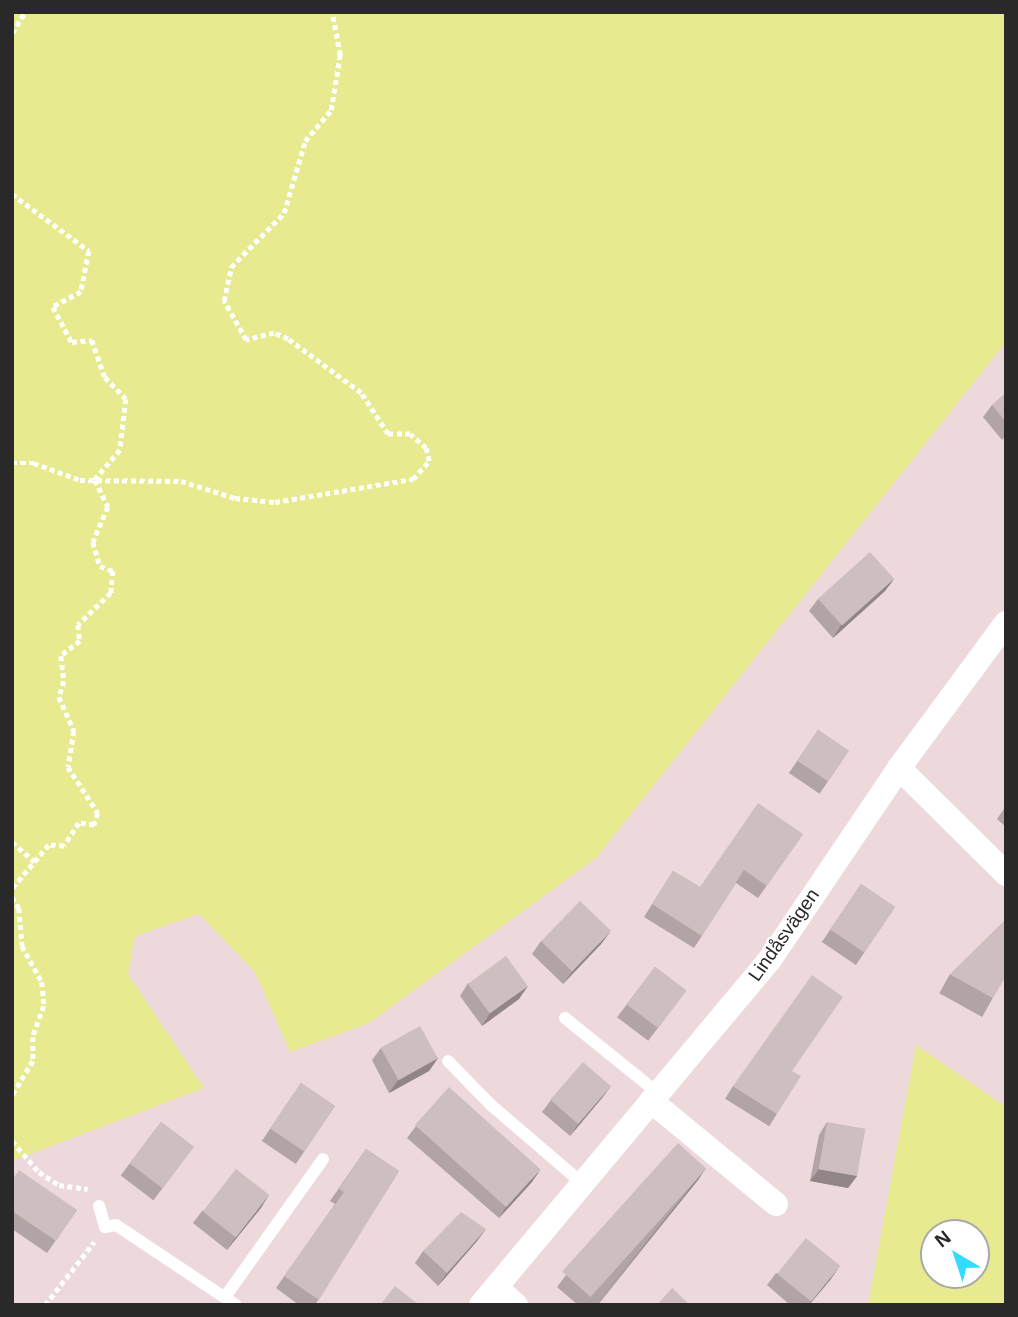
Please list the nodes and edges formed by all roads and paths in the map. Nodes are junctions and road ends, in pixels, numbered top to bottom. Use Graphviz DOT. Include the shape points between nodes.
graph roads {
  1 [pos="24,12"];
  2 [pos="332,12"];
  3 [pos="12,33"];
  4 [pos="12,194"];
  5 [pos="12,463"];
  6 [pos="95,480"];
  7 [pos="1006,623"];
  8 [pos="899,768"];
  9 [pos="12,842"];
  10 [pos="35,862"];
  11 [pos="1006,874"];
  12 [pos="12,889"];
  13 [pos="12,897"];
  14 [pos="565,1018"];
  15 [pos="448,1061"];
  16 [pos="12,1096"];
  17 [pos="655,1097"];
  18 [pos="12,1141"];
  19 [pos="323,1159"];
  20 [pos="582,1183"];
  21 [pos="776,1204"];
  22 [pos="99,1206"];
  23 [pos="105,1227"];
  24 [pos="489,1296"];
  25 [pos="225,1297"];
  26 [pos="45,1305"];
  27 [pos="236,1305"];
  28 [pos="516,1305"];
  1 -- 3 [label="path"];
  2 -- 6 [label="path" via="340,55 331,110 305,141 284,213 231,267 224,301 246,340 274,333 288,339 361,393 388,434 410,435 426,448 429,461 413,479 275,502 235,498 181,481"];
  4 -- 6 [label="path" via="89,251 81,292 53,307 72,342 92,340 105,377 126,399 120,450"];
  5 -- 6 [label="path" via="34,463 80,480"];
  6 -- 10 [label="path" via="108,507 93,542 100,566 113,571 111,593 78,625 80,641 61,656 64,681 58,696 74,731 68,767 72,779 98,813 94,825 79,823 64,846 49,845"];
  7 -- 8 [label="street, Lindåsvägen"];
  8 -- 11 [label="street"];
  8 -- 17 [label="street, Lindåsvägen" via="769,961"];
  9 -- 10 [label="path"];
  10 -- 12 [label="path"];
  13 -- 16 [label="path" via="19,908 22,946 42,982 44,1006 33,1037 33,1061"];
  14 -- 17 [label="lane"];
  15 -- 20 [label="lane" via="491,1105"];
  17 -- 20 [label="street, Lindåsvägen"];
  17 -- 21 [label="street"];
  18 -- 22 [label="path" via="39,1172 60,1185 88,1189"];
  19 -- 25 [label="lane"];
  20 -- 24 [label="street, Lindåsvägen"];
  22 -- 23 [label="lane"];
  23 -- 25 [label="lane" via="116,1225"];
  23 -- 26 [label="path"];
  24 -- 28 [label="street"];
  25 -- 27 [label="lane"];
}
